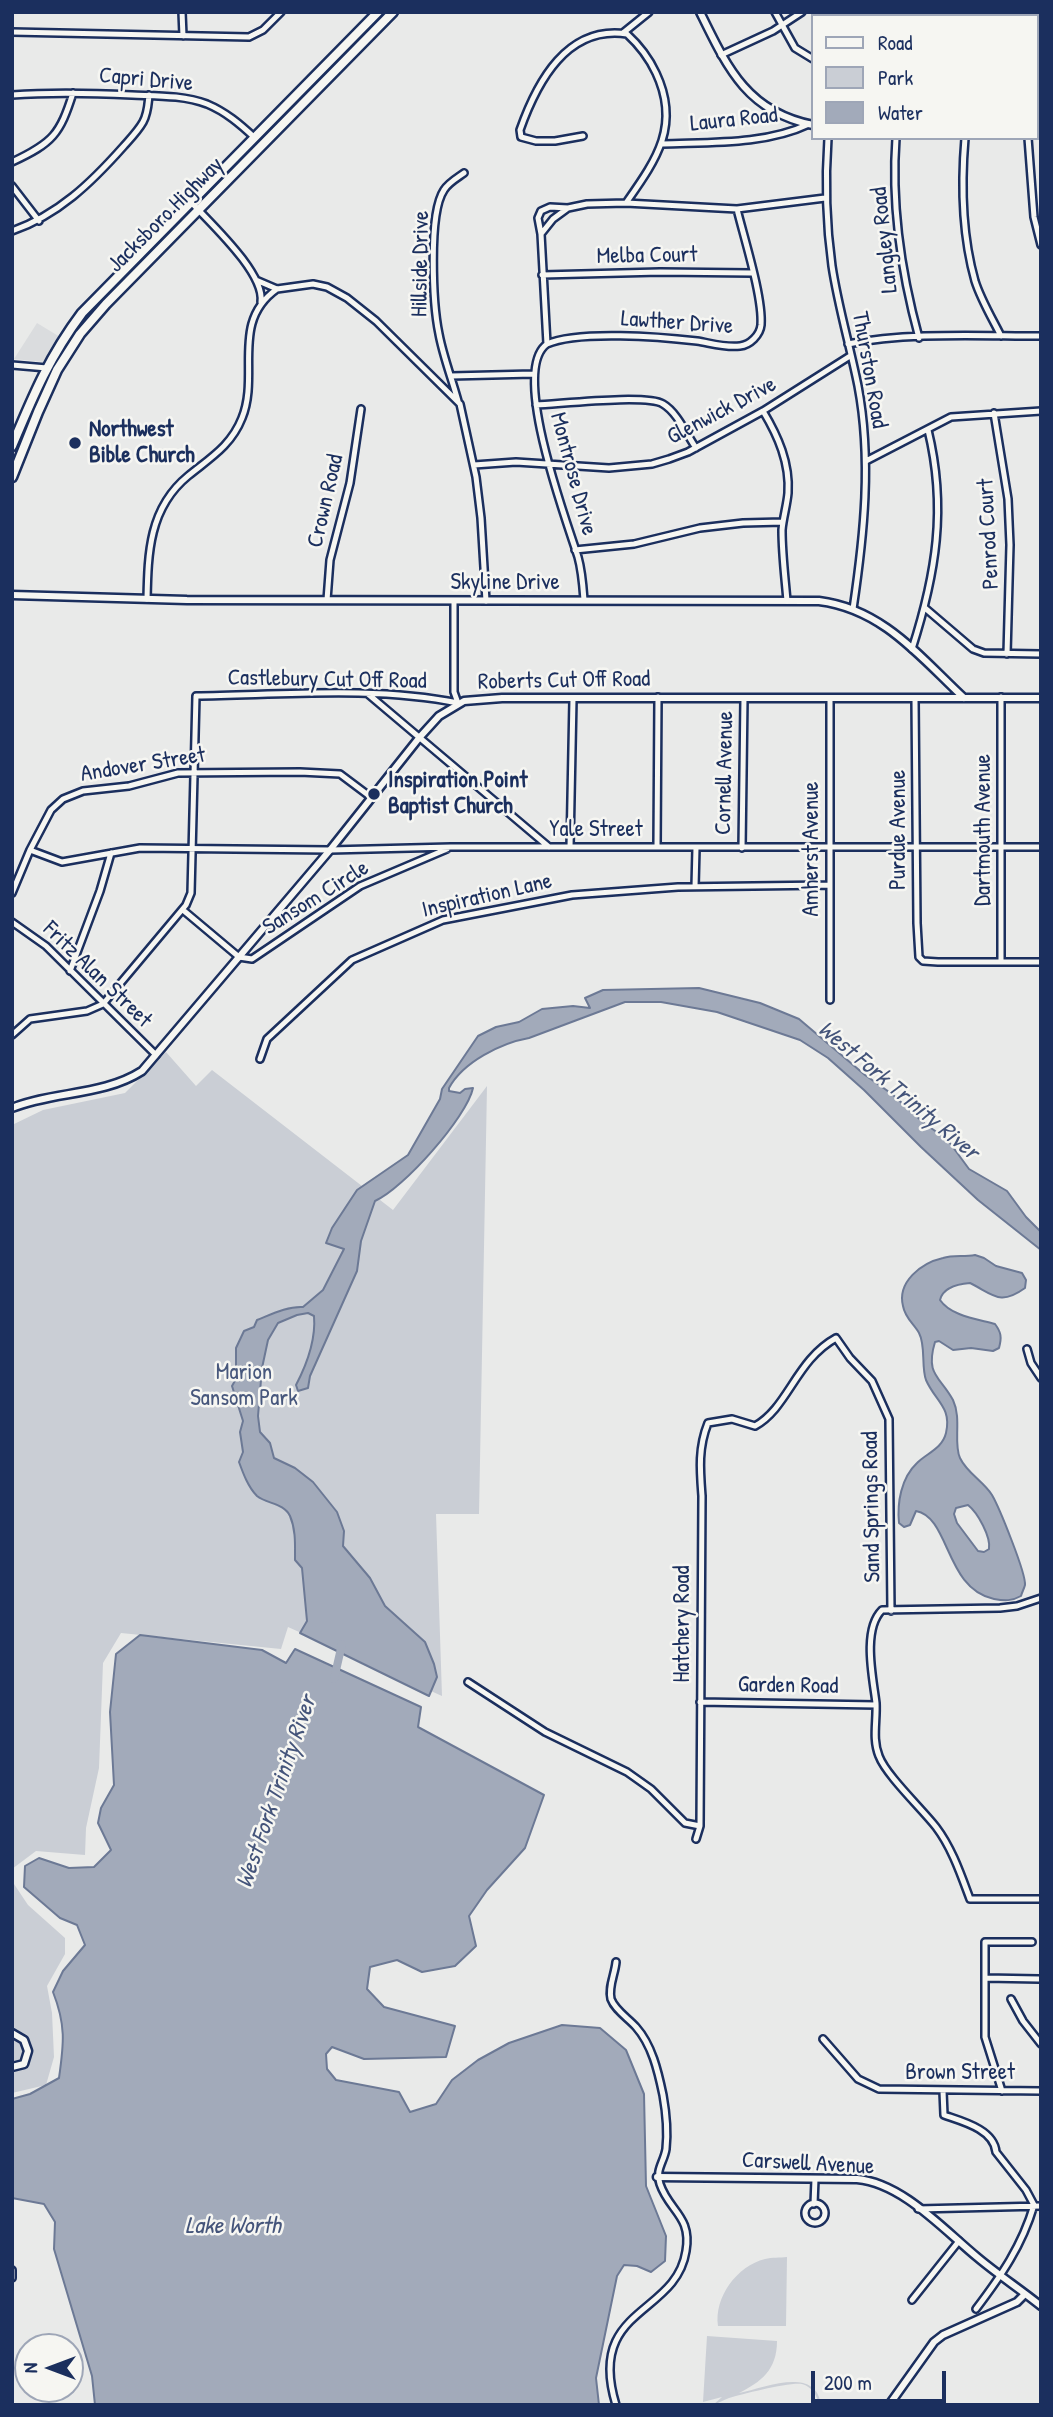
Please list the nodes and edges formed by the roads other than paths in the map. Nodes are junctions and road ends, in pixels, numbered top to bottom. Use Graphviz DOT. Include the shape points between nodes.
graph roads {
  1 [pos="182,12"];
  2 [pos="281,12"];
  3 [pos="378,12"];
  4 [pos="393,12"];
  5 [pos="649,12"];
  6 [pos="700,12"];
  7 [pos="775,12"];
  8 [pos="802,12"];
  9 [pos="782,25"];
  10 [pos="12,32"];
  11 [pos="623,33"];
  12 [pos="183,36"];
  13 [pos="721,55"];
  14 [pos="811,58"];
  15 [pos="74,93"];
  16 [pos="12,94"];
  17 [pos="149,95"];
  18 [pos="811,124"];
  19 [pos="583,136"];
  20 [pos="254,137"];
  21 [pos="828,140"];
  22 [pos="896,140"];
  23 [pos="965,140"];
  24 [pos="1028,140"];
  25 [pos="662,144"];
  26 [pos="261,146"];
  27 [pos="12,162"];
  28 [pos="464,173"];
  29 [pos="12,186"];
  30 [pos="825,198"];
  31 [pos="1032,199"];
  32 [pos="1041,199"];
  33 [pos="191,202"];
  34 [pos="626,203"];
  35 [pos="568,208"];
  36 [pos="737,209"];
  37 [pos="199,210"];
  38 [pos="38,221"];
  39 [pos="12,231"];
  40 [pos="541,234"];
  41 [pos="1041,245"];
  42 [pos="752,273"];
  43 [pos="542,275"];
  44 [pos="256,280"];
  45 [pos="277,289"];
  46 [pos="261,305"];
  47 [pos="1001,336"];
  48 [pos="1041,336"];
  49 [pos="919,338"];
  50 [pos="547,344"];
  51 [pos="848,344"];
  52 [pos="850,356"];
  53 [pos="12,365"];
  54 [pos="45,368"];
  55 [pos="57,370"];
  56 [pos="533,374"];
  57 [pos="451,376"];
  58 [pos="460,404"];
  59 [pos="537,405"];
  60 [pos="361,409"];
  61 [pos="763,411"];
  62 [pos="1041,411"];
  63 [pos="994,413"];
  64 [pos="928,430"];
  65 [pos="12,446"];
  66 [pos="696,448"];
  67 [pos="866,461"];
  68 [pos="549,464"];
  69 [pos="474,465"];
  70 [pos="12,477"];
  71 [pos="783,522"];
  72 [pos="575,550"];
  73 [pos="12,595"];
  74 [pos="147,599"];
  75 [pos="327,600"];
  76 [pos="584,600"];
  77 [pos="454,601"];
  78 [pos="486,601"];
  79 [pos="787,601"];
  80 [pos="925,608"];
  81 [pos="853,609"];
  82 [pos="912,649"];
  83 [pos="1007,654"];
  84 [pos="1041,654"];
  85 [pos="368,694"];
  86 [pos="1002,697"];
  87 [pos="658,698"];
  88 [pos="744,698"];
  89 [pos="964,698"];
  90 [pos="1041,698"];
  91 [pos="573,699"];
  92 [pos="830,699"];
  93 [pos="915,699"];
  94 [pos="458,703"];
  95 [pos="419,738"];
  96 [pos="193,772"];
  97 [pos="372,798"];
  98 [pos="191,847"];
  99 [pos="451,847"];
  100 [pos="549,847"];
  101 [pos="570,847"];
  102 [pos="657,847"];
  103 [pos="829,847"];
  104 [pos="916,847"];
  105 [pos="1002,847"];
  106 [pos="1041,847"];
  107 [pos="696,848"];
  108 [pos="742,848"];
  109 [pos="30,850"];
  110 [pos="330,850"];
  111 [pos="111,853"];
  112 [pos="829,885"];
  113 [pos="695,887"];
  114 [pos="12,893"];
  115 [pos="182,911"];
  116 [pos="12,922"];
  117 [pos="239,957"];
  118 [pos="1001,962"];
  119 [pos="1041,962"];
  120 [pos="70,971"];
  121 [pos="830,1000"];
  122 [pos="103,1004"];
  123 [pos="12,1035"];
  124 [pos="156,1055"];
  125 [pos="260,1059"];
  126 [pos="12,1108"];
  127 [pos="1027,1349"];
  128 [pos="1041,1378"];
  129 [pos="708,1423"];
  130 [pos="1041,1598"];
  131 [pos="891,1611"];
  132 [pos="468,1682"];
  133 [pos="700,1702"];
  134 [pos="876,1704"];
  135 [pos="700,1826"];
  136 [pos="696,1839"];
  137 [pos="1041,1899"];
  138 [pos="1032,1942"];
  139 [pos="616,1962"];
  140 [pos="985,1979"];
  141 [pos="1038,1979"];
  142 [pos="1011,1999"];
  143 [pos="12,2034"];
  144 [pos="823,2039"];
  145 [pos="1041,2044"];
  146 [pos="12,2067"];
  147 [pos="943,2091"];
  148 [pos="1002,2091"];
  149 [pos="1040,2092"];
  150 [pos="657,2177"];
  151 [pos="815,2179"];
  152 [pos="814,2204"];
  153 [pos="1037,2206"];
  154 [pos="918,2208"];
  155 [pos="959,2241"];
  156 [pos="12,2270"];
  157 [pos="1002,2276"];
  158 [pos="12,2278"];
  159 [pos="1026,2294"];
  160 [pos="912,2300"];
  161 [pos="1041,2306"];
  162 [pos="976,2309"];
  163 [pos="616,2405"];
  164 [pos="889,2405"];
  1 -- 12 [label="street"];
  2 -- 12 [label="street" via="255,35"];
  3 -- 20 [label="main road, Jacksboro Highway"];
  4 -- 26 [label="main road, Jacksboro Highway"];
  5 -- 11 [label="street"];
  6 -- 13 [label="street"];
  7 -- 9 [label="street"];
  8 -- 9 [label="street"];
  9 -- 13 [label="street"];
  9 -- 14 [label="street" via="795,48"];
  10 -- 12 [label="street"];
  11 -- 19 [label="street" via="588,37 564,53 546,77 520,137 536,141"];
  11 -- 25 [label="street" via="636,42 660,82 666,108"];
  13 -- 18 [label="street" via="758,101"];
  15 -- 16 [label="street, Capri Drive"];
  15 -- 17 [label="street, Capri Drive"];
  15 -- 27 [label="street" via="56,133"];
  17 -- 20 [label="street, Capri Drive" via="207,104 234,118"];
  17 -- 38 [label="street" via="144,120 107,165 65,204"];
  18 -- 25 [label="street, Laura Road" via="745,140"];
  20 -- 26 [label="street, Capri Drive"];
  20 -- 33 [label="main road, Jacksboro Highway"];
  21 -- 30 [label="street, Thurston Road"];
  22 -- 49 [label="street, Langley Road" via="898,241"];
  23 -- 47 [label="street" via="967,247 976,283"];
  24 -- 31 [label="street"];
  25 -- 34 [label="street"];
  26 -- 37 [label="main road, Jacksboro Highway"];
  28 -- 57 [label="street, Hillside Drive" via="445,188 436,223 438,332"];
  29 -- 38 [label="street"];
  30 -- 36 [label="street"];
  30 -- 51 [label="street, Thurston Road" via="832,267"];
  31 -- 32 [label="street"];
  31 -- 41 [label="street"];
  33 -- 37 [label="street"];
  33 -- 54 [label="main road, Jacksboro Highway" via="82,313"];
  34 -- 35 [label="street"];
  34 -- 36 [label="street"];
  35 -- 40 [label="street"];
  35 -- 40 [label="street" via="541,211"];
  36 -- 42 [label="street, Lawther Drive"];
  37 -- 44 [label="street"];
  37 -- 55 [label="main road, Jacksboro Highway" via="99,311"];
  38 -- 39 [label="street"];
  40 -- 43 [label="street"];
  42 -- 43 [label="street, Melba Court"];
  42 -- 50 [label="street, Lawther Drive" via="761,326 745,345 663,337"];
  43 -- 50 [label="street"];
  44 -- 45 [label="street"];
  44 -- 46 [label="street"];
  45 -- 46 [label="street"];
  45 -- 58 [label="street" via="313,285 347,298"];
  46 -- 74 [label="street" via="248,337 249,393 241,421 224,448 187,476 164,503 149,544"];
  47 -- 48 [label="street"];
  47 -- 49 [label="street"];
  49 -- 51 [label="street"];
  50 -- 56 [label="street" via="539,352"];
  51 -- 52 [label="street, Thurston Road"];
  52 -- 61 [label="street, Glenwick Drive"];
  52 -- 67 [label="street, Thurston Road"];
  53 -- 54 [label="street"];
  54 -- 55 [label="street"];
  54 -- 65 [label="main road, Jacksboro Highway"];
  55 -- 70 [label="main road, Jacksboro Highway"];
  56 -- 57 [label="street"];
  56 -- 59 [label="street, Montrose Drive"];
  57 -- 58 [label="street, Hillside Drive"];
  58 -- 69 [label="street, Hillside Drive"];
  59 -- 66 [label="street" via="657,401 672,412"];
  59 -- 68 [label="street, Montrose Drive"];
  60 -- 75 [label="street, Crown Road" via="351,483 330,560"];
  61 -- 66 [label="street, Glenwick Drive"];
  61 -- 71 [label="street" via="778,436 788,473"];
  62 -- 63 [label="street"];
  63 -- 64 [label="street" via="951,417"];
  63 -- 83 [label="street, Penrod Court" via="1008,499"];
  64 -- 67 [label="street"];
  64 -- 80 [label="street" via="936,463 938,537"];
  66 -- 68 [label="street, Glenwick Drive" via="635,466"];
  67 -- 81 [label="street, Thurston Road" via="865,522"];
  68 -- 69 [label="street, Glenwick Drive"];
  68 -- 72 [label="street, Montrose Drive"];
  69 -- 78 [label="street, Hillside Drive"];
  71 -- 72 [label="street" via="700,528 634,544"];
  71 -- 79 [label="street"];
  72 -- 76 [label="street, Montrose Drive"];
  73 -- 74 [label="street, Skyline Drive"];
  74 -- 75 [label="street, Skyline Drive"];
  75 -- 77 [label="street, Skyline Drive"];
  76 -- 78 [label="street, Skyline Drive"];
  76 -- 79 [label="street, Skyline Drive"];
  77 -- 78 [label="street, Skyline Drive"];
  77 -- 94 [label="street" via="454,692"];
  79 -- 81 [label="street, Skyline Drive" via="819,601"];
  80 -- 82 [label="street"];
  80 -- 83 [label="street" via="973,649"];
  81 -- 82 [label="street, Skyline Drive" via="889,628"];
  82 -- 89 [label="street, Skyline Drive"];
  83 -- 84 [label="street"];
  85 -- 94 [label="street, Castlebury Cut Off Road"];
  85 -- 95 [label="street"];
  85 -- 96 [label="street, Castlebury Cut Off Road" via="196,696"];
  86 -- 89 [label="street, Roberts Cut Off Road"];
  86 -- 90 [label="street, Roberts Cut Off Road"];
  86 -- 105 [label="street, Dartmouth Avenue"];
  87 -- 88 [label="street, Roberts Cut Off Road"];
  87 -- 91 [label="street, Roberts Cut Off Road"];
  87 -- 102 [label="street"];
  88 -- 92 [label="street, Roberts Cut Off Road"];
  88 -- 108 [label="street, Cornell Avenue"];
  89 -- 93 [label="street, Roberts Cut Off Road"];
  91 -- 94 [label="street, Roberts Cut Off Road" via="481,698"];
  91 -- 101 [label="street"];
  92 -- 93 [label="street, Roberts Cut Off Road"];
  92 -- 103 [label="street, Amherst Avenue"];
  93 -- 104 [label="street, Purdue Avenue"];
  94 -- 95 [label="street, Roberts Cut Off Road"];
  95 -- 97 [label="street, Roberts Cut Off Road"];
  95 -- 100 [label="street"];
  96 -- 97 [label="street, Andover Street" via="329,772 340,774"];
  96 -- 98 [label="street"];
  96 -- 109 [label="street, Andover Street" via="72,794 51,810"];
  97 -- 110 [label="street, Roberts Cut Off Road"];
  98 -- 110 [label="street, Yale Street"];
  98 -- 111 [label="street, Yale Street"];
  98 -- 115 [label="street" via="191,893"];
  99 -- 100 [label="street, Yale Street"];
  99 -- 110 [label="street, Yale Street"];
  99 -- 117 [label="street, Sansom Circle" via="360,886 252,959"];
  100 -- 101 [label="street, Yale Street"];
  101 -- 102 [label="street, Yale Street"];
  102 -- 107 [label="street, Yale Street"];
  103 -- 104 [label="street, Yale Street"];
  103 -- 108 [label="street, Yale Street"];
  103 -- 112 [label="street, Amherst Avenue"];
  104 -- 105 [label="street, Yale Street"];
  104 -- 118 [label="street, Purdue Avenue" via="917,953 921,959"];
  105 -- 106 [label="street, Yale Street"];
  105 -- 118 [label="street, Dartmouth Avenue"];
  107 -- 108 [label="street, Yale Street"];
  107 -- 113 [label="street"];
  109 -- 111 [label="street, Yale Street" via="62,862"];
  109 -- 114 [label="street, Andover Street"];
  110 -- 117 [label="street, Roberts Cut Off Road"];
  111 -- 120 [label="street"];
  112 -- 113 [label="street, Inspiration Lane"];
  112 -- 121 [label="street, Amherst Avenue"];
  113 -- 125 [label="street, Inspiration Lane" via="572,895 443,920 352,960 263,1043"];
  115 -- 117 [label="street"];
  115 -- 122 [label="street"];
  116 -- 120 [label="street, Fritz Alan Street" via="46,946"];
  117 -- 124 [label="street, Roberts Cut Off Road"];
  118 -- 119 [label="street"];
  120 -- 122 [label="street, Fritz Alan Street"];
  122 -- 123 [label="street" via="87,1011 30,1019"];
  122 -- 124 [label="street, Fritz Alan Street"];
  124 -- 126 [label="street, Roberts Cut Off Road" via="142,1071 117,1083"];
  127 -- 128 [label="street"];
  129 -- 131 [label="street, Sand Springs Road" via="732,1419 755,1426 767,1419 807,1360 836,1338 872,1381 888,1419"];
  129 -- 133 [label="street, Hatchery Road" via="699,1464"];
  130 -- 131 [label="street, Sand Springs Road" via="1000,1608"];
  131 -- 134 [label="street, Sand Springs Road" via="877,1615 871,1635"];
  132 -- 135 [label="street" via="545,1732 627,1772 652,1789 685,1823"];
  133 -- 134 [label="street, Garden Road"];
  133 -- 135 [label="street, Hatchery Road"];
  134 -- 137 [label="street, Sand Springs Road" via="878,1756 937,1829 970,1899"];
  135 -- 136 [label="street, Hatchery Road"];
  138 -- 140 [label="street" via="985,1942"];
  139 -- 150 [label="street" via="611,2000 649,2047 663,2094 666,2147"];
  140 -- 141 [label="street"];
  140 -- 148 [label="street" via="985,2037"];
  142 -- 145 [label="street"];
  143 -- 146 [label="street" via="24,2040 28,2050 24,2064"];
  144 -- 147 [label="street, Brown Street" via="858,2079 879,2089"];
  147 -- 148 [label="street, Brown Street"];
  147 -- 153 [label="street" via="944,2115 969,2123 988,2136"];
  148 -- 149 [label="street, Brown Street"];
  150 -- 151 [label="street, Carswell Avenue"];
  150 -- 163 [label="street" via="682,2219 686,2252 677,2275 624,2326 612,2349 610,2372"];
  151 -- 152 [label="street"];
  151 -- 154 [label="street, Carswell Avenue" via="876,2181"];
  153 -- 154 [label="street"];
  153 -- 157 [label="street"];
  154 -- 155 [label="street, Carswell Avenue"];
  155 -- 157 [label="street, Carswell Avenue"];
  155 -- 160 [label="street"];
  156 -- 158 [label="street"];
  157 -- 159 [label="street, Carswell Avenue"];
  157 -- 162 [label="street"];
  159 -- 161 [label="street, Carswell Avenue"];
  159 -- 164 [label="street" via="934,2342"];
}
